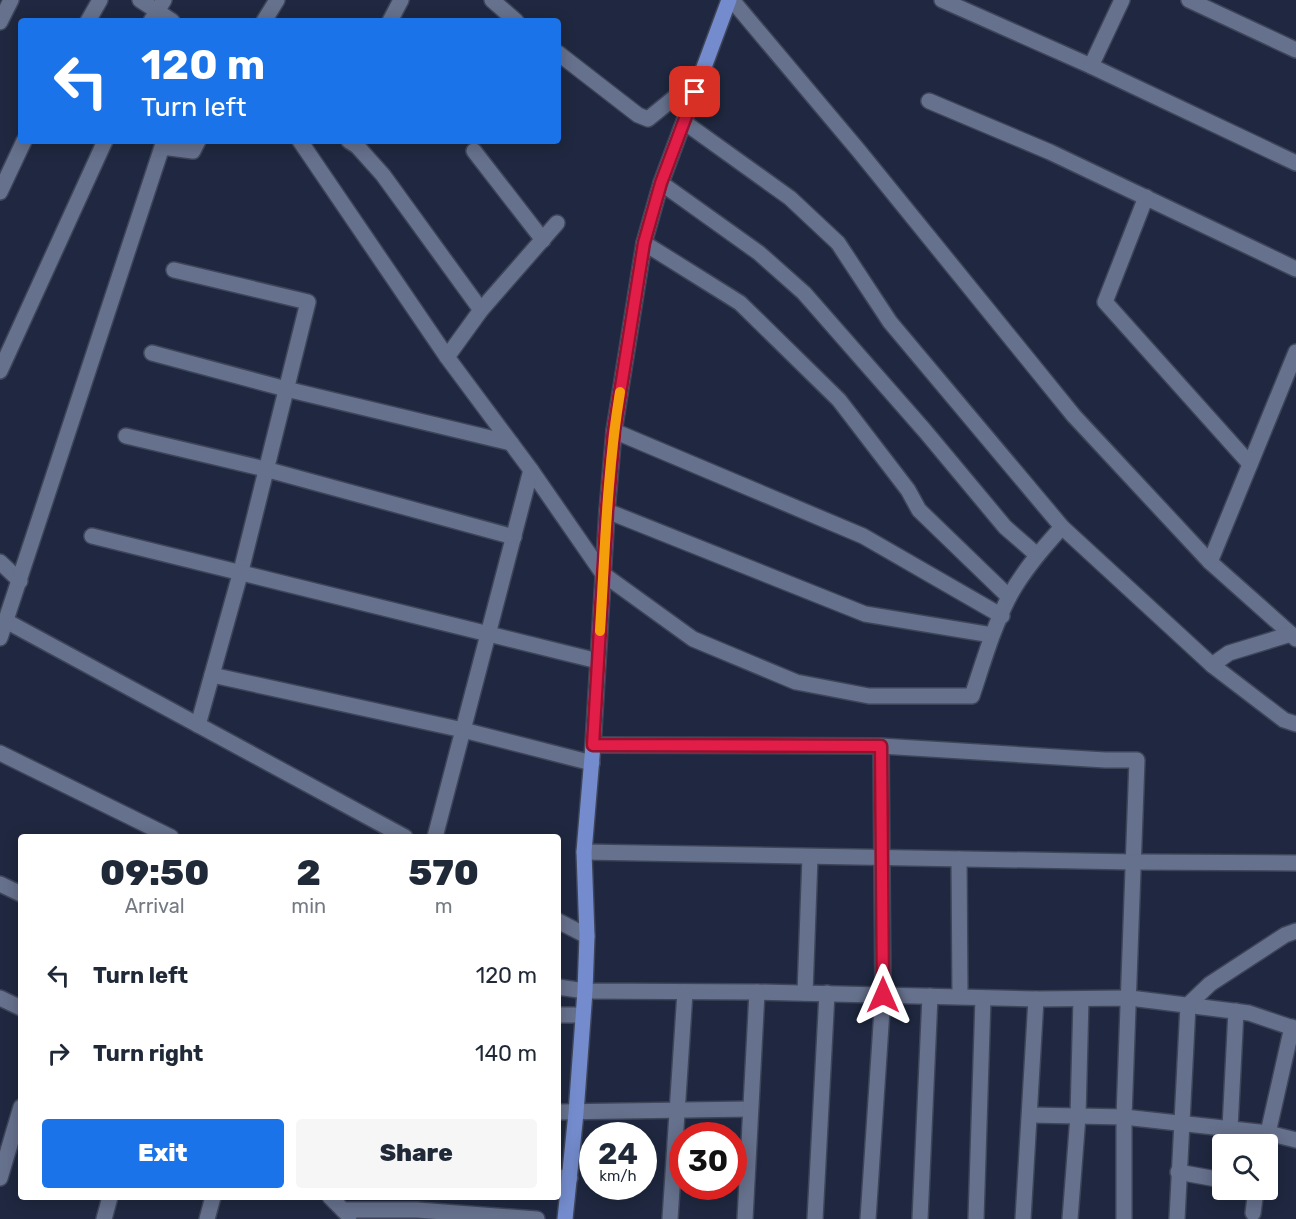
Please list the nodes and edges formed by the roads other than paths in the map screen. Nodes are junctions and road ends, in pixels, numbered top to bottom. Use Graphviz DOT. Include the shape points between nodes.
graph roads {
  1 [pos="11,0"];
  2 [pos="100,0"];
  3 [pos="140,0"];
  4 [pos="277,0"];
  5 [pos="401,0"];
  6 [pos="492,0"];
  7 [pos="730,0"];
  8 [pos="942,0"];
  9 [pos="1122,0"];
  10 [pos="1189,0"];
  11 [pos="158,11"];
  12 [pos="90,18"];
  13 [pos="266,18"];
  14 [pos="392,18"];
  15 [pos="513,18"];
  16 [pos="0,22"];
  17 [pos="1296,50"];
  18 [pos="561,55"];
  19 [pos="1091,66"];
  20 [pos="701,76"];
  21 [pos="929,100"];
  22 [pos="684,122"];
  23 [pos="23,144"];
  24 [pos="104,144"];
  25 [pos="196,144"];
  26 [pos="307,144"];
  27 [pos="354,144"];
  28 [pos="474,151"];
  29 [pos="1296,164"];
  30 [pos="661,183"];
  31 [pos="0,192"];
  32 [pos="1146,197"];
  33 [pos="558,224"];
  34 [pos="543,240"];
  35 [pos="644,243"];
  36 [pos="1296,268"];
  37 [pos="174,270"];
  38 [pos="481,310"];
  39 [pos="1296,352"];
  40 [pos="152,354"];
  41 [pos="447,357"];
  42 [pos="0,371"];
  43 [pos="286,389"];
  44 [pos="614,431"];
  45 [pos="126,436"];
  46 [pos="511,443"];
  47 [pos="1250,464"];
  48 [pos="266,470"];
  49 [pos="531,470"];
  50 [pos="607,511"];
  51 [pos="1062,527"];
  52 [pos="92,536"];
  53 [pos="514,537"];
  54 [pos="1037,555"];
  55 [pos="0,562"];
  56 [pos="1210,562"];
  57 [pos="241,571"];
  58 [pos="603,574"];
  59 [pos="20,581"];
  60 [pos="1009,597"];
  61 [pos="1002,616"];
  62 [pos="6,621"];
  63 [pos="488,634"];
  64 [pos="992,635"];
  65 [pos="1293,637"];
  66 [pos="0,638"];
  67 [pos="598,661"];
  68 [pos="1212,665"];
  69 [pos="212,675"];
  70 [pos="1296,724"];
  71 [pos="198,725"];
  72 [pos="463,730"];
  73 [pos="593,745"];
  74 [pos="881,746"];
  75 [pos="0,753"];
  76 [pos="592,763"];
  77 [pos="165,834"];
  78 [pos="399,834"];
  79 [pos="436,834"];
  80 [pos="584,852"];
  81 [pos="810,857"];
  82 [pos="882,858"];
  83 [pos="959,859"];
  84 [pos="1133,862"];
  85 [pos="1296,863"];
  86 [pos="0,884"];
  87 [pos="18,893"];
  88 [pos="561,923"];
  89 [pos="1296,931"];
  90 [pos="586,936"];
  91 [pos="561,987"];
  92 [pos="585,991"];
  93 [pos="685,992"];
  94 [pos="757,992"];
  95 [pos="805,993"];
  96 [pos="827,993"];
  97 [pos="883,995"];
  98 [pos="930,996"];
  99 [pos="960,996"];
  100 [pos="0,998"];
  101 [pos="983,998"];
  102 [pos="1130,998"];
  103 [pos="1036,999"];
  104 [pos="1081,999"];
  105 [pos="1188,1005"];
  106 [pos="18,1007"];
  107 [pos="1236,1011"];
  108 [pos="561,1015"];
  109 [pos="582,1015"];
  110 [pos="1294,1028"];
  111 [pos="750,1109"];
  112 [pos="677,1110"];
  113 [pos="561,1113"];
  114 [pos="576,1113"];
  115 [pos="1030,1115"];
  116 [pos="1077,1116"];
  117 [pos="18,1117"];
  118 [pos="1124,1117"];
  119 [pos="1182,1124"];
  120 [pos="1230,1128"];
  121 [pos="1256,1134"];
  122 [pos="1265,1134"];
  123 [pos="1278,1138"];
  124 [pos="1296,1140"];
  125 [pos="1178,1172"];
  126 [pos="564,1177"];
  127 [pos="0,1178"];
  128 [pos="1212,1178"];
  129 [pos="109,1200"];
  130 [pos="212,1200"];
  131 [pos="333,1200"];
  132 [pos="1255,1200"];
  133 [pos="417,1209"];
  134 [pos="1253,1213"];
  135 [pos="347,1214"];
  136 [pos="104,1219"];
  137 [pos="207,1219"];
  138 [pos="537,1219"];
  139 [pos="565,1219"];
  140 [pos="669,1219"];
  141 [pos="745,1219"];
  142 [pos="815,1219"];
  143 [pos="868,1219"];
  144 [pos="920,1219"];
  145 [pos="976,1219"];
  146 [pos="1023,1219"];
  147 [pos="1070,1219"];
  148 [pos="1124,1219"];
  149 [pos="1177,1219"];
  1 -- 16 [label="street"];
  2 -- 12 [label="street"];
  3 -- 11 [label="street"];
  4 -- 13 [label="street"];
  5 -- 14 [label="street"];
  6 -- 15 [label="street"];
  7 -- 20 [label="main road"];
  7 -- 56 [label="street" via="859,151 1074,416"];
  8 -- 19 [label="street"];
  9 -- 19 [label="street"];
  10 -- 17 [label="street"];
  18 -- 20 [label="street" via="648,119"];
  19 -- 29 [label="street"];
  20 -- 22 [label="main road"];
  21 -- 32 [label="street"];
  22 -- 30 [label="main road"];
  22 -- 51 [label="street" via="790,198 838,243 890,322"];
  23 -- 31 [label="street"];
  24 -- 42 [label="street"];
  25 -- 59 [label="street" via="193,151 162,147"];
  26 -- 41 [label="street"];
  27 -- 38 [label="street" via="383,175"];
  28 -- 34 [label="street"];
  30 -- 35 [label="main road"];
  30 -- 54 [label="street" via="759,253 804,293 1005,527"];
  32 -- 36 [label="street"];
  32 -- 47 [label="street" via="1105,302"];
  33 -- 34 [label="street"];
  34 -- 38 [label="street"];
  35 -- 44 [label="main road"];
  35 -- 60 [label="street" via="740,303 839,400 919,510"];
  37 -- 43 [label="street" via="308,302"];
  38 -- 41 [label="street"];
  39 -- 47 [label="street"];
  40 -- 43 [label="street"];
  41 -- 46 [label="street"];
  43 -- 46 [label="street"];
  43 -- 48 [label="street"];
  44 -- 50 [label="main road"];
  44 -- 61 [label="street" via="863,536"];
  45 -- 48 [label="street"];
  46 -- 49 [label="street"];
  47 -- 56 [label="street"];
  48 -- 53 [label="street"];
  48 -- 57 [label="street"];
  49 -- 53 [label="street"];
  49 -- 58 [label="street"];
  50 -- 58 [label="main road"];
  50 -- 64 [label="street" via="865,614"];
  51 -- 54 [label="street"];
  51 -- 68 [label="street"];
  52 -- 57 [label="street"];
  53 -- 63 [label="street"];
  54 -- 60 [label="street"];
  55 -- 59 [label="street"];
  56 -- 65 [label="street"];
  57 -- 63 [label="street"];
  57 -- 69 [label="street"];
  58 -- 64 [label="street" via="693,639 796,682 869,696 972,696"];
  58 -- 67 [label="main road"];
  59 -- 62 [label="street"];
  60 -- 61 [label="street"];
  61 -- 64 [label="street"];
  62 -- 66 [label="street"];
  62 -- 71 [label="street"];
  63 -- 67 [label="street"];
  63 -- 72 [label="street"];
  65 -- 68 [label="street" via="1229,653"];
  67 -- 73 [label="main road"];
  68 -- 70 [label="street" via="1284,720"];
  69 -- 71 [label="street"];
  69 -- 72 [label="street"];
  71 -- 78 [label="street"];
  72 -- 76 [label="street"];
  72 -- 79 [label="street"];
  73 -- 74 [label="street"];
  73 -- 76 [label="main road"];
  74 -- 82 [label="street"];
  74 -- 84 [label="street" via="1137,760"];
  75 -- 77 [label="street"];
  76 -- 80 [label="main road"];
  80 -- 81 [label="street"];
  80 -- 90 [label="main road"];
  81 -- 82 [label="street"];
  81 -- 95 [label="street"];
  82 -- 83 [label="street"];
  82 -- 97 [label="street"];
  83 -- 84 [label="street"];
  83 -- 99 [label="street"];
  84 -- 85 [label="street"];
  84 -- 102 [label="street"];
  86 -- 87 [label="street"];
  88 -- 90 [label="street"];
  89 -- 105 [label="street" via="1210,984"];
  90 -- 92 [label="main road"];
  91 -- 92 [label="street"];
  92 -- 93 [label="street"];
  92 -- 109 [label="main road"];
  93 -- 94 [label="street"];
  93 -- 112 [label="street"];
  94 -- 95 [label="street"];
  94 -- 111 [label="street"];
  95 -- 96 [label="street"];
  96 -- 97 [label="street"];
  96 -- 142 [label="street"];
  97 -- 98 [label="street"];
  97 -- 143 [label="street"];
  98 -- 99 [label="street"];
  98 -- 144 [label="street"];
  99 -- 101 [label="street"];
  100 -- 106 [label="street"];
  101 -- 103 [label="street"];
  101 -- 145 [label="street"];
  102 -- 104 [label="street"];
  102 -- 105 [label="street"];
  102 -- 118 [label="street"];
  103 -- 104 [label="street"];
  103 -- 115 [label="street"];
  104 -- 116 [label="street"];
  105 -- 107 [label="street"];
  105 -- 119 [label="street"];
  107 -- 110 [label="street"];
  107 -- 120 [label="street"];
  108 -- 109 [label="street"];
  109 -- 114 [label="main road"];
  110 -- 122 [label="street"];
  111 -- 112 [label="street"];
  111 -- 141 [label="street"];
  112 -- 114 [label="street"];
  112 -- 140 [label="street"];
  113 -- 114 [label="street"];
  114 -- 126 [label="main road"];
  115 -- 116 [label="street"];
  115 -- 146 [label="street"];
  116 -- 118 [label="street"];
  116 -- 147 [label="street"];
  117 -- 127 [label="street"];
  118 -- 119 [label="street"];
  118 -- 148 [label="street"];
  119 -- 120 [label="street"];
  119 -- 125 [label="street"];
  120 -- 121 [label="street"];
  123 -- 124 [label="street"];
  125 -- 128 [label="street"];
  125 -- 149 [label="street"];
  126 -- 139 [label="main road"];
  129 -- 136 [label="street"];
  130 -- 137 [label="street"];
  131 -- 135 [label="street"];
  132 -- 134 [label="street"];
  133 -- 135 [label="street"];
  133 -- 138 [label="street"];
}
